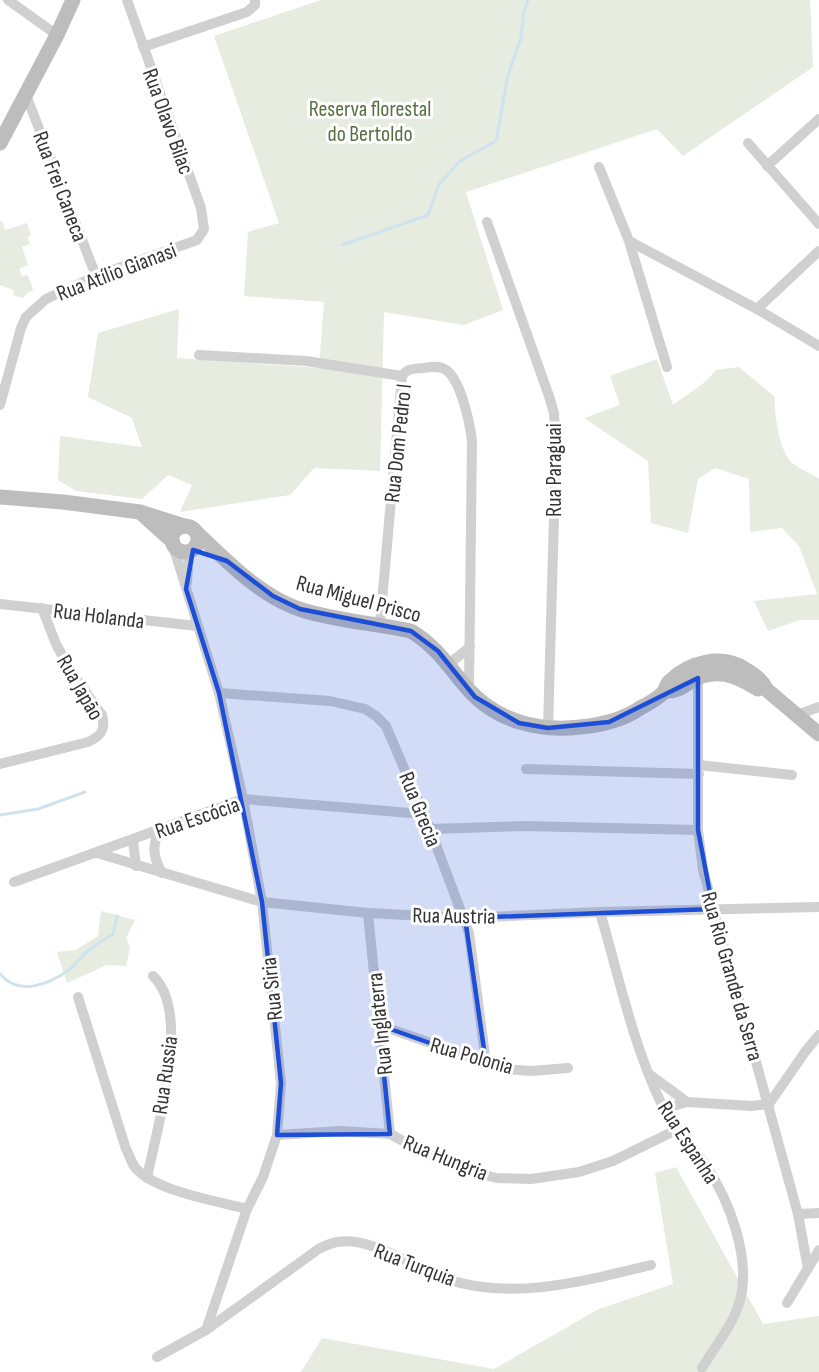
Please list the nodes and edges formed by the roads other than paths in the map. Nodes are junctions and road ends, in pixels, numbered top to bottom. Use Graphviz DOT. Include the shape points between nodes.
graph roads {
  1 [pos="9,0"];
  2 [pos="73,0"];
  3 [pos="127,0"];
  4 [pos="255,0"];
  5 [pos="57,35"];
  6 [pos="143,47"];
  7 [pos="26,95"];
  8 [pos="819,119"];
  9 [pos="0,143"];
  10 [pos="748,143"];
  11 [pos="599,166"];
  12 [pos="767,166"];
  13 [pos="487,222"];
  14 [pos="819,224"];
  15 [pos="196,240"];
  16 [pos="629,241"];
  17 [pos="819,251"];
  18 [pos="96,276"];
  19 [pos="757,309"];
  20 [pos="819,346"];
  21 [pos="199,356"];
  22 [pos="667,367"];
  23 [pos="402,376"];
  24 [pos="0,405"];
  25 [pos="0,497"];
  26 [pos="140,512"];
  27 [pos="184,526"];
  28 [pos="198,534"];
  29 [pos="173,543"];
  30 [pos="191,551"];
  31 [pos="227,561"];
  32 [pos="186,589"];
  33 [pos="0,604"];
  34 [pos="42,608"];
  35 [pos="380,624"];
  36 [pos="197,626"];
  37 [pos="470,646"];
  38 [pos="448,664"];
  39 [pos="698,678"];
  40 [pos="469,690"];
  41 [pos="767,690"];
  42 [pos="665,691"];
  43 [pos="219,693"];
  44 [pos="819,707"];
  45 [pos="797,715"];
  46 [pos="548,728"];
  47 [pos="819,734"];
  48 [pos="0,764"];
  49 [pos="526,770"];
  50 [pos="699,770"];
  51 [pos="792,775"];
  52 [pos="243,799"];
  53 [pos="423,814"];
  54 [pos="161,828"];
  55 [pos="430,830"];
  56 [pos="698,830"];
  57 [pos="133,841"];
  58 [pos="97,853"];
  59 [pos="136,866"];
  60 [pos="162,873"];
  61 [pos="14,882"];
  62 [pos="262,902"];
  63 [pos="819,907"];
  64 [pos="713,909"];
  65 [pos="600,912"];
  66 [pos="368,913"];
  67 [pos="465,918"];
  68 [pos="153,976"];
  69 [pos="78,998"];
  70 [pos="379,1025"];
  71 [pos="819,1035"];
  72 [pos="486,1063"];
  73 [pos="568,1068"];
  74 [pos="648,1074"];
  75 [pos="687,1102"];
  76 [pos="769,1104"];
  77 [pos="664,1109"];
  78 [pos="678,1129"];
  79 [pos="390,1134"];
  80 [pos="277,1136"];
  81 [pos="147,1178"];
  82 [pos="247,1209"];
  83 [pos="819,1213"];
  84 [pos="798,1214"];
  85 [pos="819,1250"];
  86 [pos="651,1265"];
  87 [pos="808,1269"];
  88 [pos="787,1303"];
  89 [pos="206,1330"];
  90 [pos="157,1357"];
  91 [pos="702,1368"];
  1 -- 5 [label="street"];
  2 -- 5 [label="street"];
  3 -- 6 [label="street, Rua Olavo Bilac"];
  4 -- 6 [label="street" via="247,12"];
  5 -- 7 [label="street"];
  6 -- 15 [label="street, Rua Olavo Bilac" via="201,208 204,229"];
  7 -- 9 [label="street"];
  7 -- 18 [label="street, Rua Frei Caneca"];
  8 -- 12 [label="street"];
  10 -- 12 [label="street"];
  11 -- 16 [label="street"];
  12 -- 14 [label="street"];
  13 -- 46 [label="street, Rua Paraguai" via="554,413"];
  15 -- 18 [label="street, Rua Atílio Gianasi"];
  16 -- 19 [label="street"];
  16 -- 22 [label="street"];
  17 -- 19 [label="street"];
  18 -- 24 [label="street, Rua Atílio Gianasi" via="46,299 26,317"];
  19 -- 20 [label="street"];
  21 -- 23 [label="street" via="306,361"];
  23 -- 35 [label="street, Rua Dom Pedro I"];
  23 -- 37 [label="street, Rua Dom Pedro I" via="410,369 445,369 453,377 470,426"];
  25 -- 26 [label="street, Rua Miguel Prisco"];
  26 -- 27 [label="street, Rua Miguel Prisco"];
  26 -- 29 [label="street, Rua Miguel Prisco"];
  27 -- 28 [label="street, Rua Miguel Prisco"];
  27 -- 29 [label="street" via="174,532"];
  28 -- 30 [label="street" via="198,543"];
  28 -- 31 [label="street, Rua Miguel Prisco"];
  29 -- 30 [label="street, Rua Miguel Prisco" via="180,551"];
  29 -- 32 [label="street, Rua Siria"];
  30 -- 31 [label="street, Rua Miguel Prisco"];
  30 -- 32 [label="street, Rua Siria"];
  31 -- 35 [label="street, Rua Miguel Prisco" via="273,596 300,609"];
  32 -- 36 [label="street, Rua Siria"];
  33 -- 34 [label="street, Rua Holanda"];
  34 -- 36 [label="street, Rua Holanda"];
  34 -- 48 [label="street, Rua Japão" via="69,668 102,715 103,731 88,742"];
  35 -- 38 [label="street, Rua Miguel Prisco" via="411,631 438,651"];
  36 -- 43 [label="street, Rua Siria"];
  37 -- 38 [label="street"];
  37 -- 40 [label="street, Rua Dom Pedro I"];
  38 -- 40 [label="street, Rua Miguel Prisco"];
  39 -- 41 [label="street, Rua Miguel Prisco" via="727,673"];
  39 -- 42 [label="street, Rua Miguel Prisco" via="674,692"];
  39 -- 50 [label="street, Rua Rio Grande da Serra"];
  40 -- 46 [label="street, Rua Miguel Prisco" via="519,723"];
  41 -- 42 [label="street, Rua Miguel Prisco" via="764,682 740,665 716,660 680,674 668,682"];
  41 -- 45 [label="street, Rua Miguel Prisco"];
  42 -- 46 [label="street, Rua Miguel Prisco" via="639,709 609,722"];
  43 -- 52 [label="street, Rua Siria"];
  43 -- 53 [label="street, Rua Grecia" via="330,701 365,709 386,726"];
  44 -- 45 [label="street"];
  45 -- 47 [label="street, Rua Miguel Prisco"];
  49 -- 50 [label="street"];
  50 -- 51 [label="street"];
  50 -- 56 [label="street, Rua Rio Grande da Serra"];
  52 -- 53 [label="street, Rua Escócia"];
  52 -- 54 [label="street, Rua Escócia"];
  52 -- 62 [label="street, Rua Siria"];
  53 -- 55 [label="street, Rua Grecia"];
  54 -- 57 [label="street, Rua Escócia"];
  54 -- 60 [label="street" via="153,852"];
  55 -- 56 [label="street" via="523,826"];
  55 -- 67 [label="street, Rua Grecia"];
  56 -- 64 [label="street, Rua Rio Grande da Serra"];
  57 -- 58 [label="street, Rua Escócia"];
  57 -- 59 [label="street"];
  58 -- 59 [label="street, Rua Austria"];
  58 -- 61 [label="street, Rua Escócia"];
  59 -- 60 [label="street, Rua Austria"];
  60 -- 62 [label="street, Rua Austria"];
  62 -- 66 [label="street, Rua Austria"];
  62 -- 80 [label="street, Rua Siria" via="281,1083"];
  63 -- 64 [label="street, Rua Austria"];
  64 -- 65 [label="street, Rua Austria"];
  64 -- 76 [label="street, Rua Rio Grande da Serra"];
  65 -- 67 [label="street, Rua Austria"];
  65 -- 74 [label="street, Rua Espanha"];
  66 -- 67 [label="street, Rua Austria"];
  66 -- 70 [label="street, Rua Inglaterra"];
  67 -- 72 [label="street, Rua Grecia" via="473,952"];
  68 -- 81 [label="street, Rua Russia" via="166,994 171,1048"];
  69 -- 81 [label="street, Rua Russia" via="126,1149 134,1166"];
  70 -- 72 [label="street, Rua Polonia"];
  70 -- 79 [label="street, Rua Inglaterra"];
  71 -- 76 [label="street"];
  72 -- 73 [label="street, Rua Polonia" via="531,1071"];
  74 -- 75 [label="street"];
  74 -- 77 [label="street, Rua Espanha"];
  75 -- 76 [label="street"];
  75 -- 77 [label="street"];
  76 -- 84 [label="street, Rua Rio Grande da Serra"];
  77 -- 78 [label="street, Rua Espanha"];
  78 -- 79 [label="street, Rua Hungria" via="613,1161 579,1172 531,1179 497,1178 465,1170"];
  78 -- 91 [label="street, Rua Espanha" via="722,1193 736,1232 744,1273 740,1301 732,1320"];
  79 -- 80 [label="street, Rua Hungria" via="340,1131"];
  80 -- 82 [label="street, Rua Siria"];
  81 -- 82 [label="street"];
  82 -- 89 [label="street, Rua Siria"];
  83 -- 84 [label="street"];
  84 -- 87 [label="street, Rua Rio Grande da Serra"];
  85 -- 87 [label="street"];
  86 -- 89 [label="street, Rua Turquia" via="575,1283 513,1290 445,1278 384,1251 352,1241 335,1242 320,1248"];
  87 -- 88 [label="street"];
  89 -- 90 [label="street"];
}
